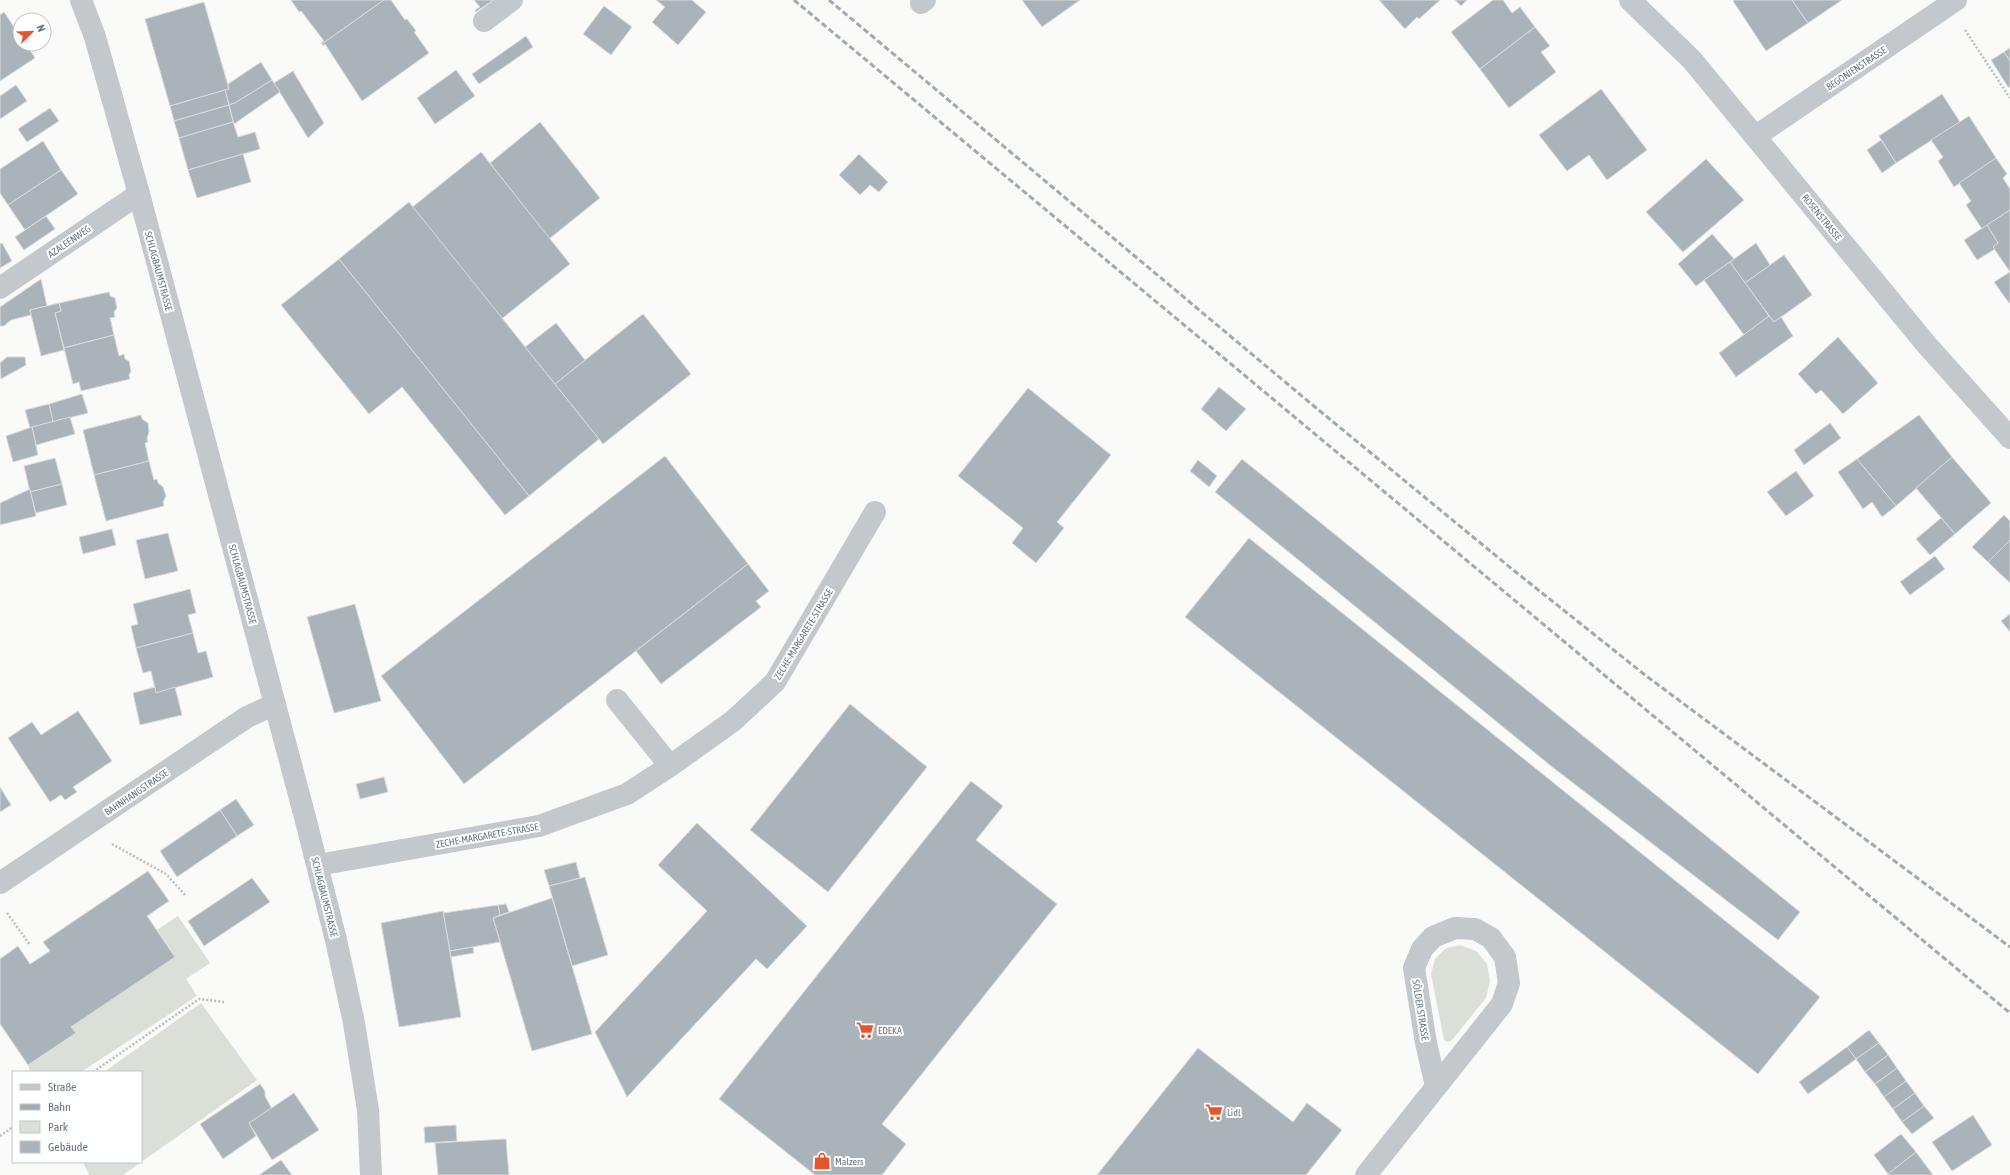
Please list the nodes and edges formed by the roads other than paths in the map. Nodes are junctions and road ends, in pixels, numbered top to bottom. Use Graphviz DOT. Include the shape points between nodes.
graph roads {
  1 [pos="81,0"];
  2 [pos="512,0"];
  3 [pos="1630,0"];
  4 [pos="1952,2"];
  5 [pos="484,21"];
  6 [pos="1756,136"];
  7 [pos="139,194"];
  8 [pos="0,288"];
  9 [pos="2010,438"];
  10 [pos="875,512"];
  11 [pos="617,700"];
  12 [pos="275,704"];
  13 [pos="670,766"];
  14 [pos="318,865"];
  15 [pos="0,883"];
  16 [pos="1436,1086"];
  17 [pos="371,1175"];
  18 [pos="1366,1175"];
  1 -- 7 [label="street, SCHLAGBAUMSTRASSE" via="95,37"];
  2 -- 5 [label="street"];
  3 -- 6 [label="street, ROSENSTRASSE" via="1692,60"];
  4 -- 6 [label="street, BEGONIENSTRASSE"];
  6 -- 9 [label="street, ROSENSTRASSE" via="1926,344"];
  7 -- 8 [label="street, AZALEENWEG"];
  7 -- 12 [label="street, SCHLAGBAUMSTRASSE"];
  10 -- 13 [label="street, ZECHE-MARGARETE-STRASSE" via="775,682 733,721"];
  11 -- 13 [label="street"];
  12 -- 14 [label="street, SCHLAGBAUMSTRASSE"];
  12 -- 15 [label="street, BAHNHANGSTRASSE" via="248,717"];
  13 -- 14 [label="street, ZECHE-MARGARETE-STRASSE" via="627,794 539,826"];
  14 -- 17 [label="street, SCHLAGBAUMSTRASSE" via="354,1023 368,1110"];
  16 -- 16 [label="street, SÖLDER STRASSE" via="1414,968 1422,949 1433,937 1455,928 1475,929 1490,938 1505,957 1509,983 1502,1004"];
  16 -- 18 [label="street, SÖLDER STRASSE"];
}
